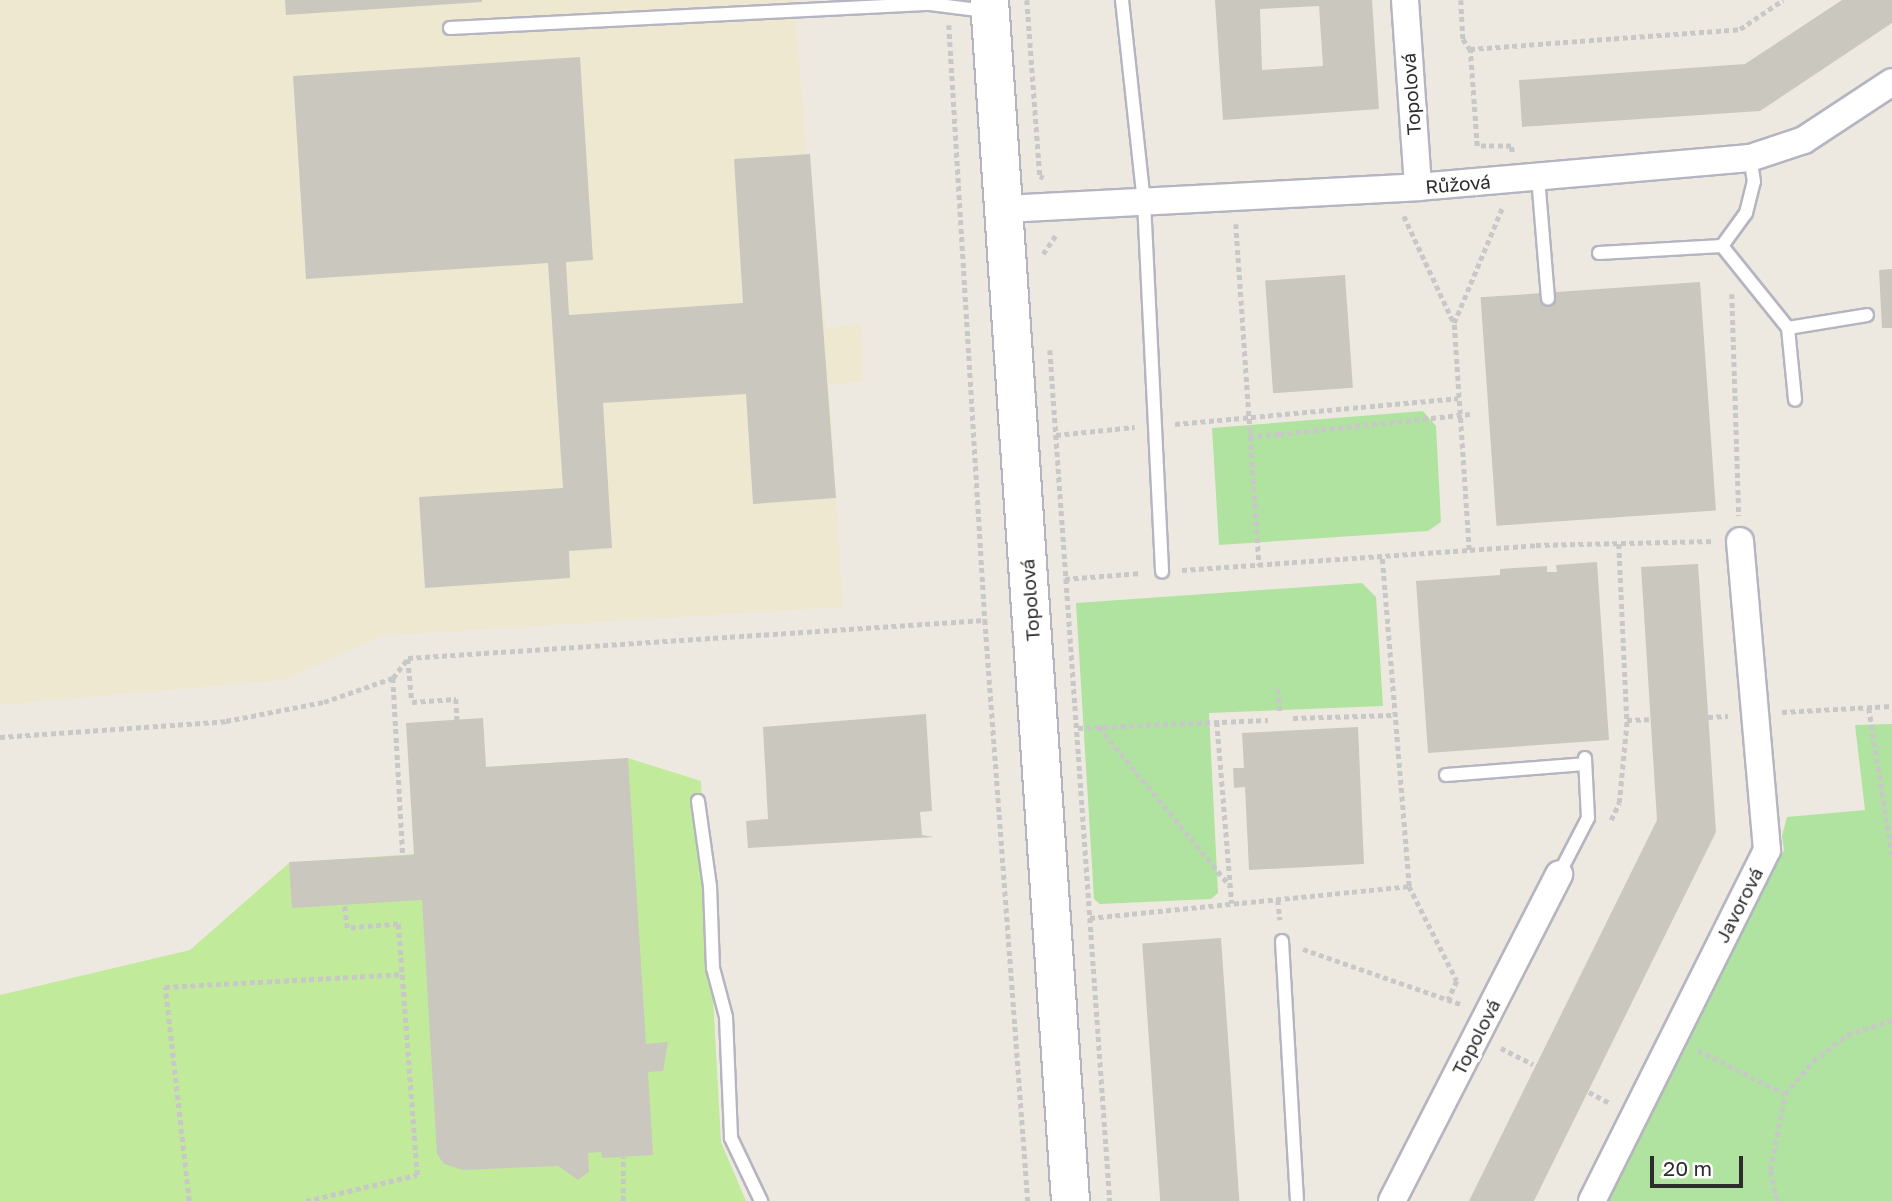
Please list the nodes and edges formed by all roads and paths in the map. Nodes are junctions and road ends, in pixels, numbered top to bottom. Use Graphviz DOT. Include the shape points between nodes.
graph roads {
  1 [pos="1027,0"];
  2 [pos="1122,0"];
  3 [pos="1405,0"];
  4 [pos="1461,0"];
  5 [pos="923,2"];
  6 [pos="947,4"];
  7 [pos="989,6"];
  8 [pos="450,28"];
  9 [pos="1471,49"];
  10 [pos="1892,82"];
  11 [pos="1750,158"];
  12 [pos="1538,177"];
  13 [pos="1050,181"];
  14 [pos="1418,187"];
  15 [pos="1392,188"];
  16 [pos="1234,195"];
  17 [pos="1144,202"];
  18 [pos="1004,209"];
  19 [pos="1060,229"];
  20 [pos="1722,246"];
  21 [pos="1599,253"];
  22 [pos="1044,264"];
  23 [pos="1743,278"];
  24 [pos="1548,299"];
  25 [pos="1867,315"];
  26 [pos="1454,323"];
  27 [pos="1788,328"];
  28 [pos="1049,343"];
  29 [pos="1458,398"];
  30 [pos="1795,400"];
  31 [pos="1470,414"];
  32 [pos="1248,421"];
  33 [pos="1156,425"];
  34 [pos="1056,435"];
  35 [pos="1249,436"];
  36 [pos="1740,541"];
  37 [pos="1619,544"];
  38 [pos="1382,557"];
  39 [pos="1258,565"];
  40 [pos="1163,572"];
  41 [pos="1065,579"];
  42 [pos="985,620"];
  43 [pos="408,658"];
  44 [pos="393,678"];
  45 [pos="1278,689"];
  46 [pos="1892,706"];
  47 [pos="1869,708"];
  48 [pos="1754,713"];
  49 [pos="1280,715"];
  50 [pos="1393,715"];
  51 [pos="1708,717"];
  52 [pos="1293,718"];
  53 [pos="1650,719"];
  54 [pos="457,720"];
  55 [pos="1268,720"];
  56 [pos="1217,722"];
  57 [pos="1099,727"];
  58 [pos="1078,728"];
  59 [pos="0,737"];
  60 [pos="1446,775"];
  61 [pos="698,801"];
  62 [pos="402,855"];
  63 [pos="1892,855"];
  64 [pos="1559,874"];
  65 [pos="1409,886"];
  66 [pos="1231,887"];
  67 [pos="1232,903"];
  68 [pos="344,905"];
  69 [pos="1090,918"];
  70 [pos="1282,941"];
  71 [pos="402,974"];
  72 [pos="1448,1000"];
  73 [pos="1488,1013"];
  74 [pos="1892,1020"];
  75 [pos="1673,1038"];
  76 [pos="1501,1048"];
  77 [pos="1532,1064"];
  78 [pos="1589,1092"];
  79 [pos="1785,1094"];
  80 [pos="1615,1106"];
  81 [pos="623,1157"];
  82 [pos="189,1201"];
  83 [pos="306,1201"];
  84 [pos="623,1201"];
  85 [pos="761,1201"];
  86 [pos="1028,1201"];
  87 [pos="1070,1201"];
  88 [pos="1110,1201"];
  89 [pos="1297,1201"];
  90 [pos="1392,1201"];
  91 [pos="1592,1201"];
  92 [pos="1777,1201"];
  1 -- 13 [label="path" via="1040,176"];
  2 -- 17 [label="lane"];
  3 -- 14 [label="street, Topolová"];
  4 -- 9 [label="path" via="1463,39"];
  5 -- 6 [label="lane"];
  5 -- 8 [label="lane"];
  6 -- 7 [label="lane"];
  6 -- 42 [label="path"];
  7 -- 18 [label="street, Topolová"];
  10 -- 11 [label="street, Růžová" via="1804,140"];
  11 -- 12 [label="street, Růžová"];
  11 -- 20 [label="lane" via="1754,182 1746,213"];
  12 -- 14 [label="street, Růžová"];
  12 -- 24 [label="lane"];
  14 -- 15 [label="street, Růžová"];
  15 -- 16 [label="street, Růžová"];
  15 -- 26 [label="path"];
  16 -- 17 [label="street, Růžová"];
  16 -- 32 [label="path"];
  17 -- 18 [label="street, Růžová"];
  17 -- 33 [label="lane"];
  18 -- 87 [label="street, Topolová"];
  19 -- 22 [label="path" via="1042,251"];
  20 -- 21 [label="lane"];
  20 -- 23 [label="lane"];
  23 -- 27 [label="lane"];
  23 -- 36 [label="path" via="1732,286"];
  25 -- 27 [label="lane"];
  27 -- 30 [label="lane"];
  28 -- 34 [label="path"];
  29 -- 32 [label="path"];
  31 -- 35 [label="path, bridge"];
  32 -- 33 [label="path"];
  32 -- 35 [label="path"];
  33 -- 34 [label="path"];
  33 -- 40 [label="lane"];
  34 -- 41 [label="path"];
  35 -- 39 [label="path"];
  36 -- 37 [label="path"];
  36 -- 48 [label="street, Javorová"];
  37 -- 38 [label="path"];
  37 -- 53 [label="path" via="1627,720"];
  38 -- 39 [label="path"];
  38 -- 50 [label="path"];
  39 -- 40 [label="path"];
  40 -- 41 [label="path"];
  41 -- 58 [label="path"];
  42 -- 43 [label="path"];
  42 -- 86 [label="path"];
  43 -- 44 [label="path"];
  43 -- 54 [label="path" via="412,702 456,699"];
  44 -- 59 [label="path" via="324,702 226,721"];
  44 -- 62 [label="path"];
  45 -- 49 [label="path"];
  46 -- 47 [label="path"];
  47 -- 48 [label="path"];
  47 -- 63 [label="path"];
  48 -- 51 [label="path"];
  48 -- 75 [label="street, Javorová" via="1767,850"];
  50 -- 52 [label="path"];
  50 -- 65 [label="path"];
  55 -- 56 [label="path"];
  56 -- 57 [label="path"];
  56 -- 66 [label="path"];
  57 -- 58 [label="path"];
  57 -- 66 [label="path"];
  58 -- 69 [label="path"];
  60 -- 64 [label="lane" via="1585,761 1588,818"];
  61 -- 85 [label="lane" via="710,886 713,968 726,1017 731,1138"];
  64 -- 73 [label="street, Topolová"];
  65 -- 67 [label="path"];
  65 -- 72 [label="path" via="1457,981"];
  66 -- 67 [label="path"];
  67 -- 69 [label="path"];
  68 -- 71 [label="path" via="347,928 398,924"];
  69 -- 88 [label="path"];
  70 -- 72 [label="path"];
  70 -- 89 [label="lane"];
  71 -- 82 [label="path" via="165,988"];
  71 -- 83 [label="path" via="417,1175"];
  72 -- 73 [label="path"];
  73 -- 90 [label="street, Topolová"];
  74 -- 79 [label="path" via="1847,1035 1814,1061"];
  75 -- 79 [label="path"];
  75 -- 91 [label="street, Javorová"];
  76 -- 77 [label="path"];
  78 -- 80 [label="path"];
  79 -- 92 [label="path" via="1770,1170"];
  81 -- 84 [label="path"];
}
